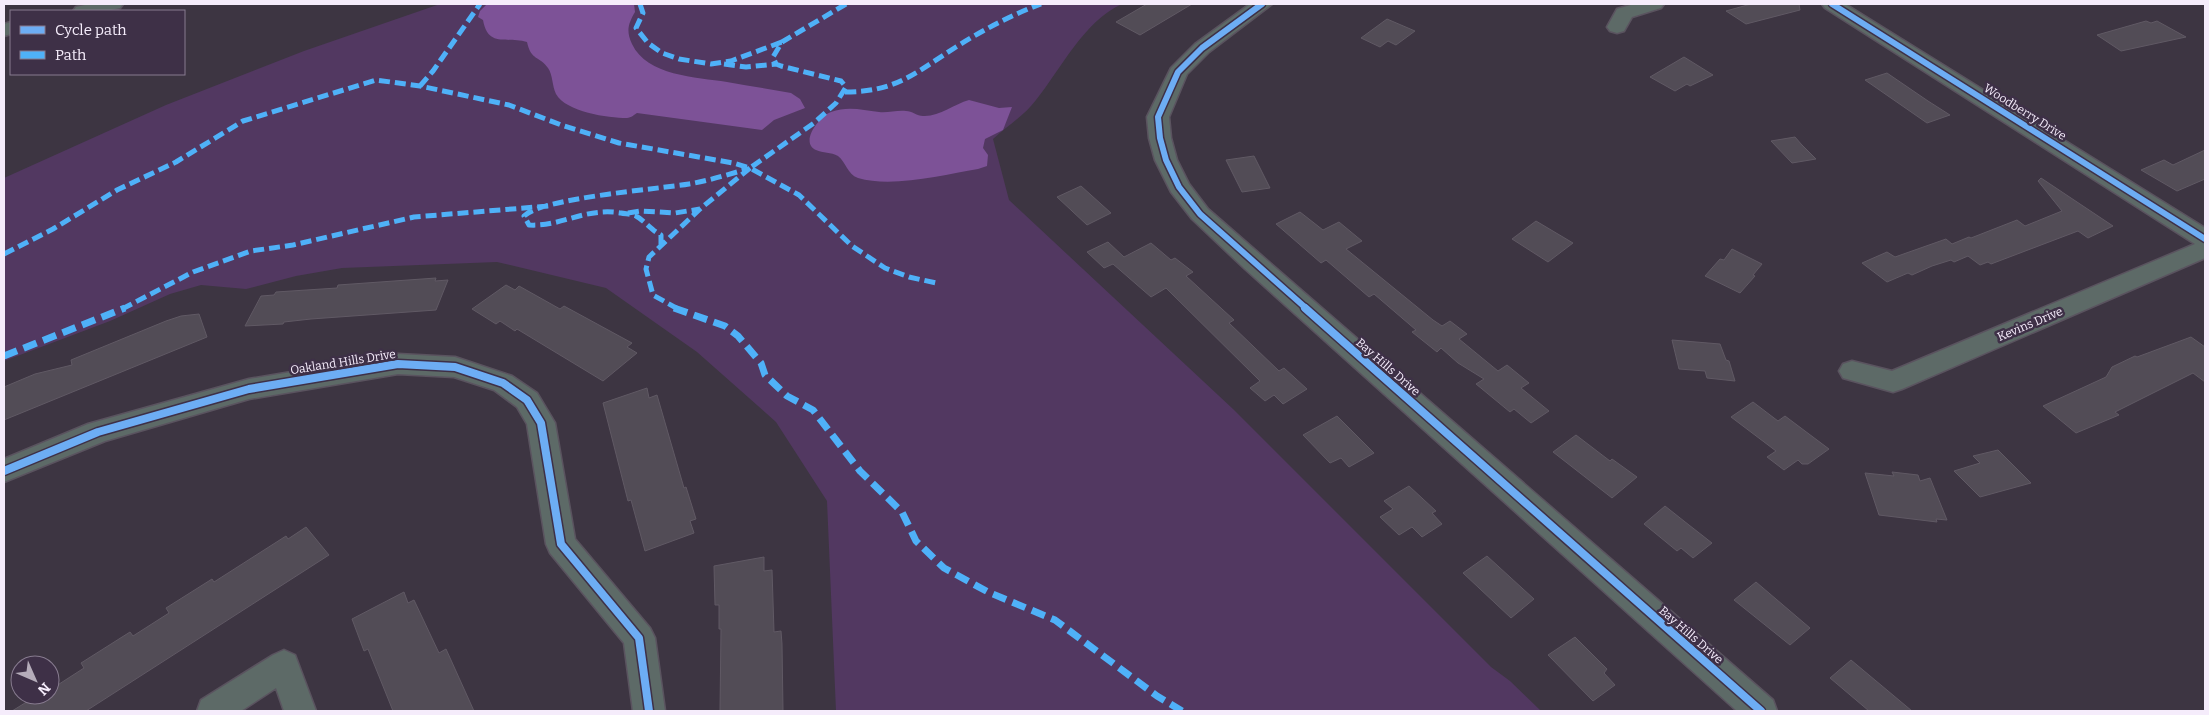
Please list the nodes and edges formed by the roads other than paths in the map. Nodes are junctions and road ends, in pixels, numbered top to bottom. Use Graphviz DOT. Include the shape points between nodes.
graph roads {
  1 [pos="113,4"];
  2 [pos="1262,4"];
  3 [pos="1654,4"];
  4 [pos="1832,4"];
  5 [pos="87,10"];
  6 [pos="1617,27"];
  7 [pos="2205,239"];
  8 [pos="2205,249"];
  9 [pos="1852,371"];
  10 [pos="4,472"];
  11 [pos="213,711"];
  12 [pos="300,711"];
  13 [pos="649,711"];
  14 [pos="1761,711"];
  1 -- 5 [label="street"];
  2 -- 14 [label="street, Bay Hills Drive" via="1202,48 1178,72 1167,95 1158,117 1160,138 1179,187 1200,214 1254,264"];
  3 -- 6 [label="street" via="1624,13"];
  4 -- 7 [label="street, Woodberry Drive"];
  8 -- 9 [label="street, Kevins Drive" via="1893,382"];
  10 -- 13 [label="street, Oakland Hills Drive" via="98,432 249,389 398,364 455,367 503,382 527,400 541,423 561,544 639,638"];
  11 -- 12 [label="street" via="284,665"];
}
